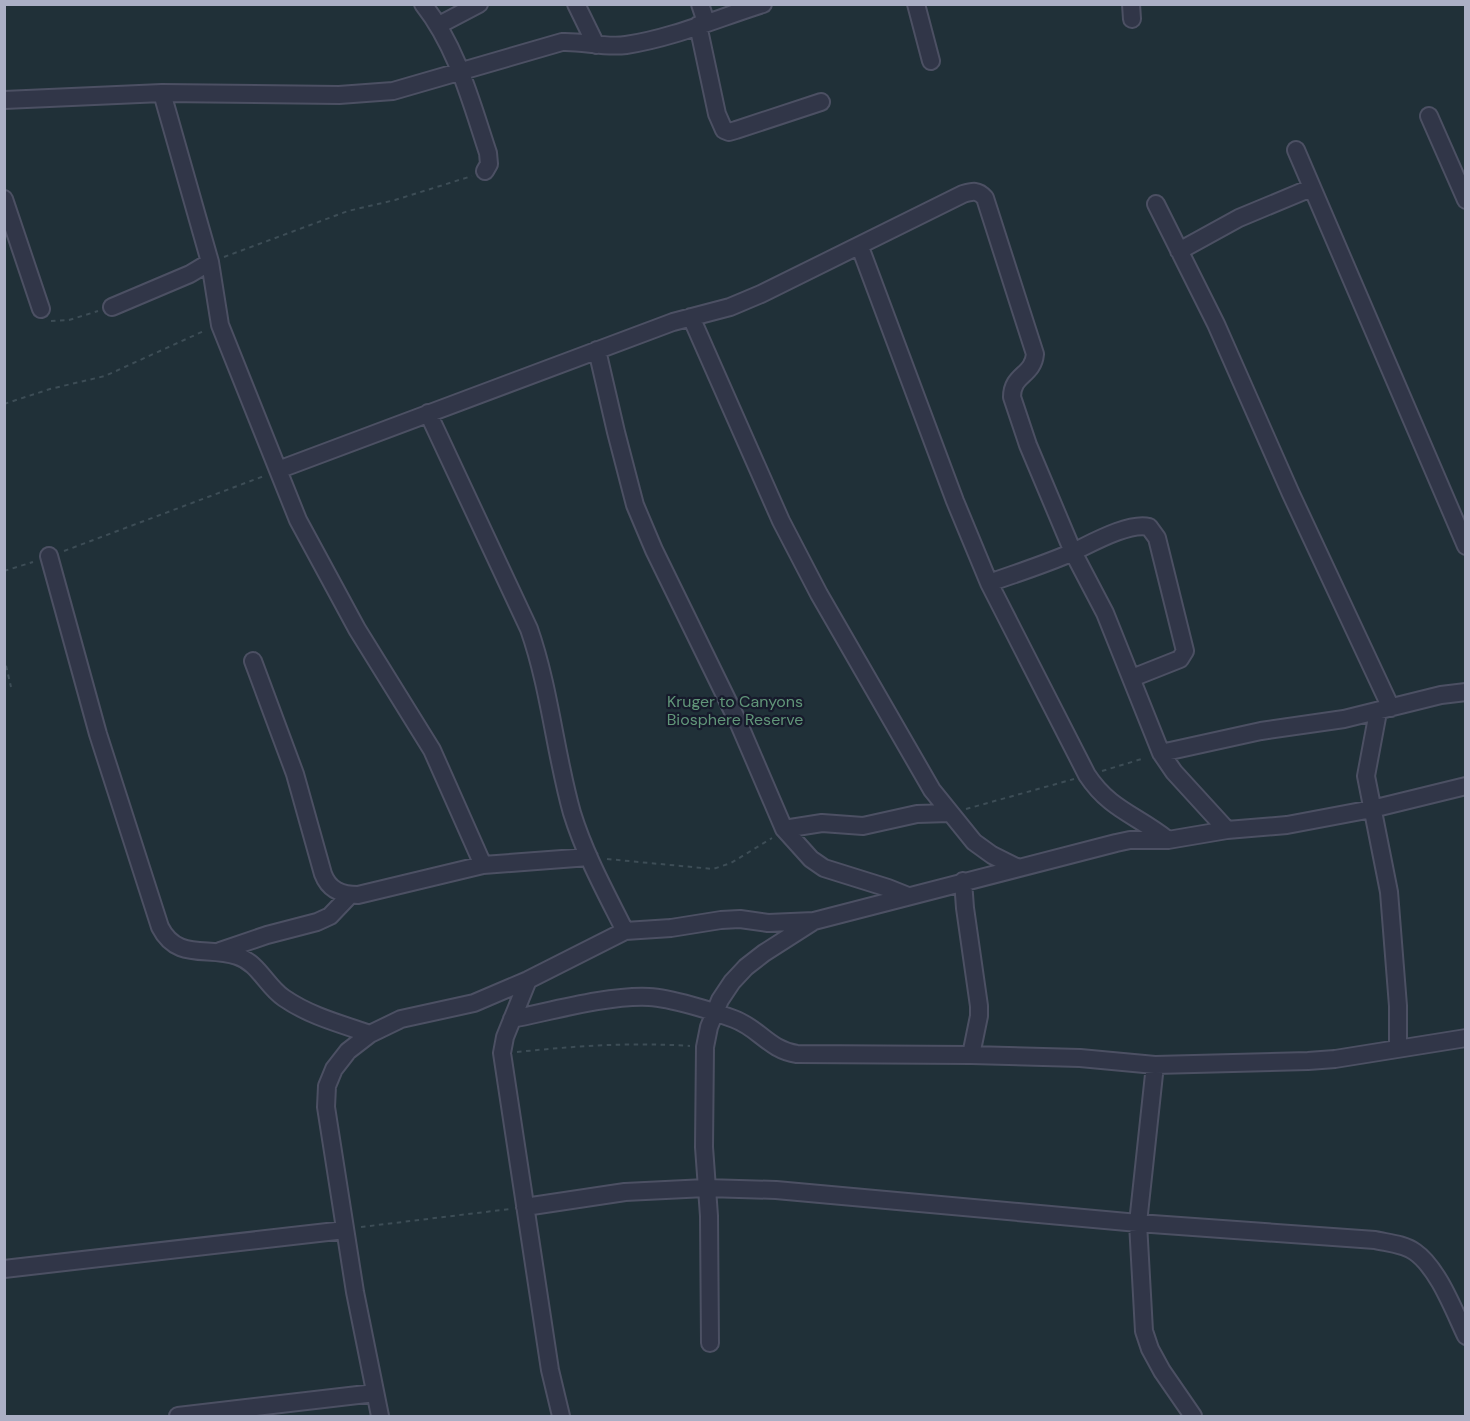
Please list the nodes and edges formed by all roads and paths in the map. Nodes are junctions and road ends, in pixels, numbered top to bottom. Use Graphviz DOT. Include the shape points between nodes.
graph roads {
  1 [pos="423,4"];
  2 [pos="479,4"];
  3 [pos="576,4"];
  4 [pos="700,4"];
  5 [pos="763,4"];
  6 [pos="916,4"];
  7 [pos="702,24"];
  8 [pos="439,25"];
  9 [pos="596,45"];
  10 [pos="931,61"];
  11 [pos="459,70"];
  12 [pos="162,93"];
  13 [pos="4,100"];
  14 [pos="821,102"];
  15 [pos="1429,116"];
  16 [pos="1296,150"];
  17 [pos="485,171"];
  18 [pos="1311,188"];
  19 [pos="4,199"];
  20 [pos="1466,200"];
  21 [pos="1156,204"];
  22 [pos="860,247"];
  23 [pos="1179,251"];
  24 [pos="210,262"];
  25 [pos="112,307"];
  26 [pos="41,309"];
  27 [pos="691,317"];
  28 [pos="220,325"];
  29 [pos="597,350"];
  30 [pos="4,404"];
  31 [pos="428,413"];
  32 [pos="278,470"];
  33 [pos="1466,546"];
  34 [pos="1073,552"];
  35 [pos="50,556"];
  36 [pos="4,571"];
  37 [pos="989,583"];
  38 [pos="4,657"];
  39 [pos="254,661"];
  40 [pos="1132,678"];
  41 [pos="11,687"];
  42 [pos="1466,692"];
  43 [pos="1384,710"];
  44 [pos="1161,753"];
  45 [pos="1087,775"];
  46 [pos="1466,786"];
  47 [pos="1372,809"];
  48 [pos="949,813"];
  49 [pos="784,829"];
  50 [pos="1227,830"];
  51 [pos="1168,840"];
  52 [pos="589,857"];
  53 [pos="483,865"];
  54 [pos="1018,868"];
  55 [pos="963,881"];
  56 [pos="350,895"];
  57 [pos="908,896"];
  58 [pos="814,921"];
  59 [pos="625,931"];
  60 [pos="219,952"];
  61 [pos="528,980"];
  62 [pos="714,1013"];
  63 [pos="512,1019"];
  64 [pos="370,1034"];
  65 [pos="1466,1038"];
  66 [pos="705,1047"];
  67 [pos="1398,1049"];
  68 [pos="502,1053"];
  69 [pos="971,1055"];
  70 [pos="1155,1065"];
  71 [pos="706,1188"];
  72 [pos="525,1207"];
  73 [pos="1138,1223"];
  74 [pos="345,1230"];
  75 [pos="4,1269"];
  76 [pos="1466,1336"];
  77 [pos="710,1343"];
  78 [pos="375,1393"];
  79 [pos="178,1416"];
  80 [pos="380,1416"];
  81 [pos="561,1416"];
  82 [pos="1193,1416"];
  1 -- 8 [label="street"];
  2 -- 8 [label="street"];
  3 -- 9 [label="street"];
  4 -- 7 [label="street"];
  5 -- 7 [label="street"];
  6 -- 10 [label="street"];
  7 -- 9 [label="street" via="624,45"];
  7 -- 14 [label="street" via="717,114 724,130 736,130"];
  8 -- 11 [label="street"];
  9 -- 11 [label="street" via="562,42"];
  11 -- 12 [label="street" via="393,91 373,93"];
  11 -- 17 [label="street" via="488,153"];
  12 -- 13 [label="street"];
  12 -- 24 [label="street"];
  15 -- 20 [label="street"];
  16 -- 18 [label="street"];
  17 -- 24 [label="path" via="348,211"];
  18 -- 23 [label="street" via="1239,218"];
  18 -- 33 [label="street"];
  19 -- 26 [label="street"];
  21 -- 23 [label="street"];
  22 -- 27 [label="street" via="741,302"];
  22 -- 34 [label="street" via="963,194 976,191 985,198 1035,354 1030,370 1014,385 1012,397"];
  22 -- 37 [label="street"];
  23 -- 43 [label="street" via="1216,324"];
  24 -- 25 [label="street"];
  24 -- 28 [label="street"];
  25 -- 26 [label="path" via="54,322 47,320"];
  27 -- 29 [label="street"];
  27 -- 48 [label="street" via="781,521 926,781"];
  28 -- 30 [label="path" via="105,376"];
  28 -- 32 [label="street"];
  29 -- 31 [label="street"];
  29 -- 49 [label="street" via="635,505"];
  31 -- 32 [label="street"];
  31 -- 52 [label="street" via="529,629 542,670 572,813"];
  32 -- 35 [label="path"];
  32 -- 53 [label="street" via="298,520 331,583 432,750"];
  34 -- 37 [label="street"];
  34 -- 40 [label="street" via="1105,613"];
  34 -- 40 [label="street" via="1145,526 1157,538 1185,651 1180,659"];
  35 -- 36 [label="path"];
  35 -- 60 [label="street" via="98,734 160,927 178,948"];
  37 -- 45 [label="street"];
  38 -- 41 [label="path"];
  39 -- 56 [label="street" via="326,880 340,893"];
  40 -- 44 [label="street"];
  42 -- 43 [label="street"];
  43 -- 44 [label="street"];
  43 -- 47 [label="street" via="1366,776"];
  44 -- 45 [label="path"];
  44 -- 50 [label="street" via="1180,780"];
  45 -- 48 [label="path"];
  45 -- 51 [label="street" via="1110,803"];
  46 -- 47 [label="street"];
  47 -- 50 [label="street" via="1287,825"];
  47 -- 67 [label="street" via="1389,892"];
  48 -- 49 [label="street" via="917,814 863,826 822,823"];
  48 -- 54 [label="street" via="974,842"];
  49 -- 52 [label="path" via="731,863 713,869"];
  49 -- 57 [label="street" via="811,859 825,868"];
  50 -- 51 [label="street"];
  51 -- 54 [label="street" via="1130,840"];
  52 -- 53 [label="street"];
  52 -- 59 [label="street"];
  53 -- 56 [label="street"];
  54 -- 55 [label="street"];
  55 -- 57 [label="street"];
  55 -- 69 [label="street" via="979,1006"];
  56 -- 60 [label="street" via="330,916 317,922"];
  57 -- 58 [label="street"];
  58 -- 59 [label="street" via="721,920"];
  58 -- 62 [label="street" via="746,967"];
  59 -- 61 [label="street"];
  60 -- 64 [label="street" via="252,963 272,988 292,1003"];
  61 -- 63 [label="street"];
  61 -- 64 [label="street" via="474,1004 401,1019"];
  62 -- 63 [label="street" via="645,997"];
  62 -- 66 [label="street"];
  62 -- 69 [label="street" via="744,1023 777,1049 791,1053"];
  63 -- 68 [label="street"];
  64 -- 74 [label="street" via="348,1051 327,1086 329,1127"];
  65 -- 67 [label="street"];
  66 -- 68 [label="path" via="603,1044"];
  66 -- 71 [label="street"];
  67 -- 70 [label="street" via="1308,1061"];
  68 -- 72 [label="street"];
  69 -- 70 [label="street"];
  70 -- 73 [label="street"];
  71 -- 72 [label="street" via="625,1192"];
  71 -- 73 [label="street" via="776,1190"];
  71 -- 77 [label="street"];
  72 -- 74 [label="path"];
  72 -- 81 [label="street" via="550,1370"];
  73 -- 76 [label="street" via="1375,1240 1403,1246 1416,1252 1431,1270"];
  73 -- 82 [label="street" via="1144,1331 1162,1371"];
  74 -- 75 [label="street"];
  74 -- 78 [label="street"];
  78 -- 79 [label="street"];
  78 -- 80 [label="street"];
}
